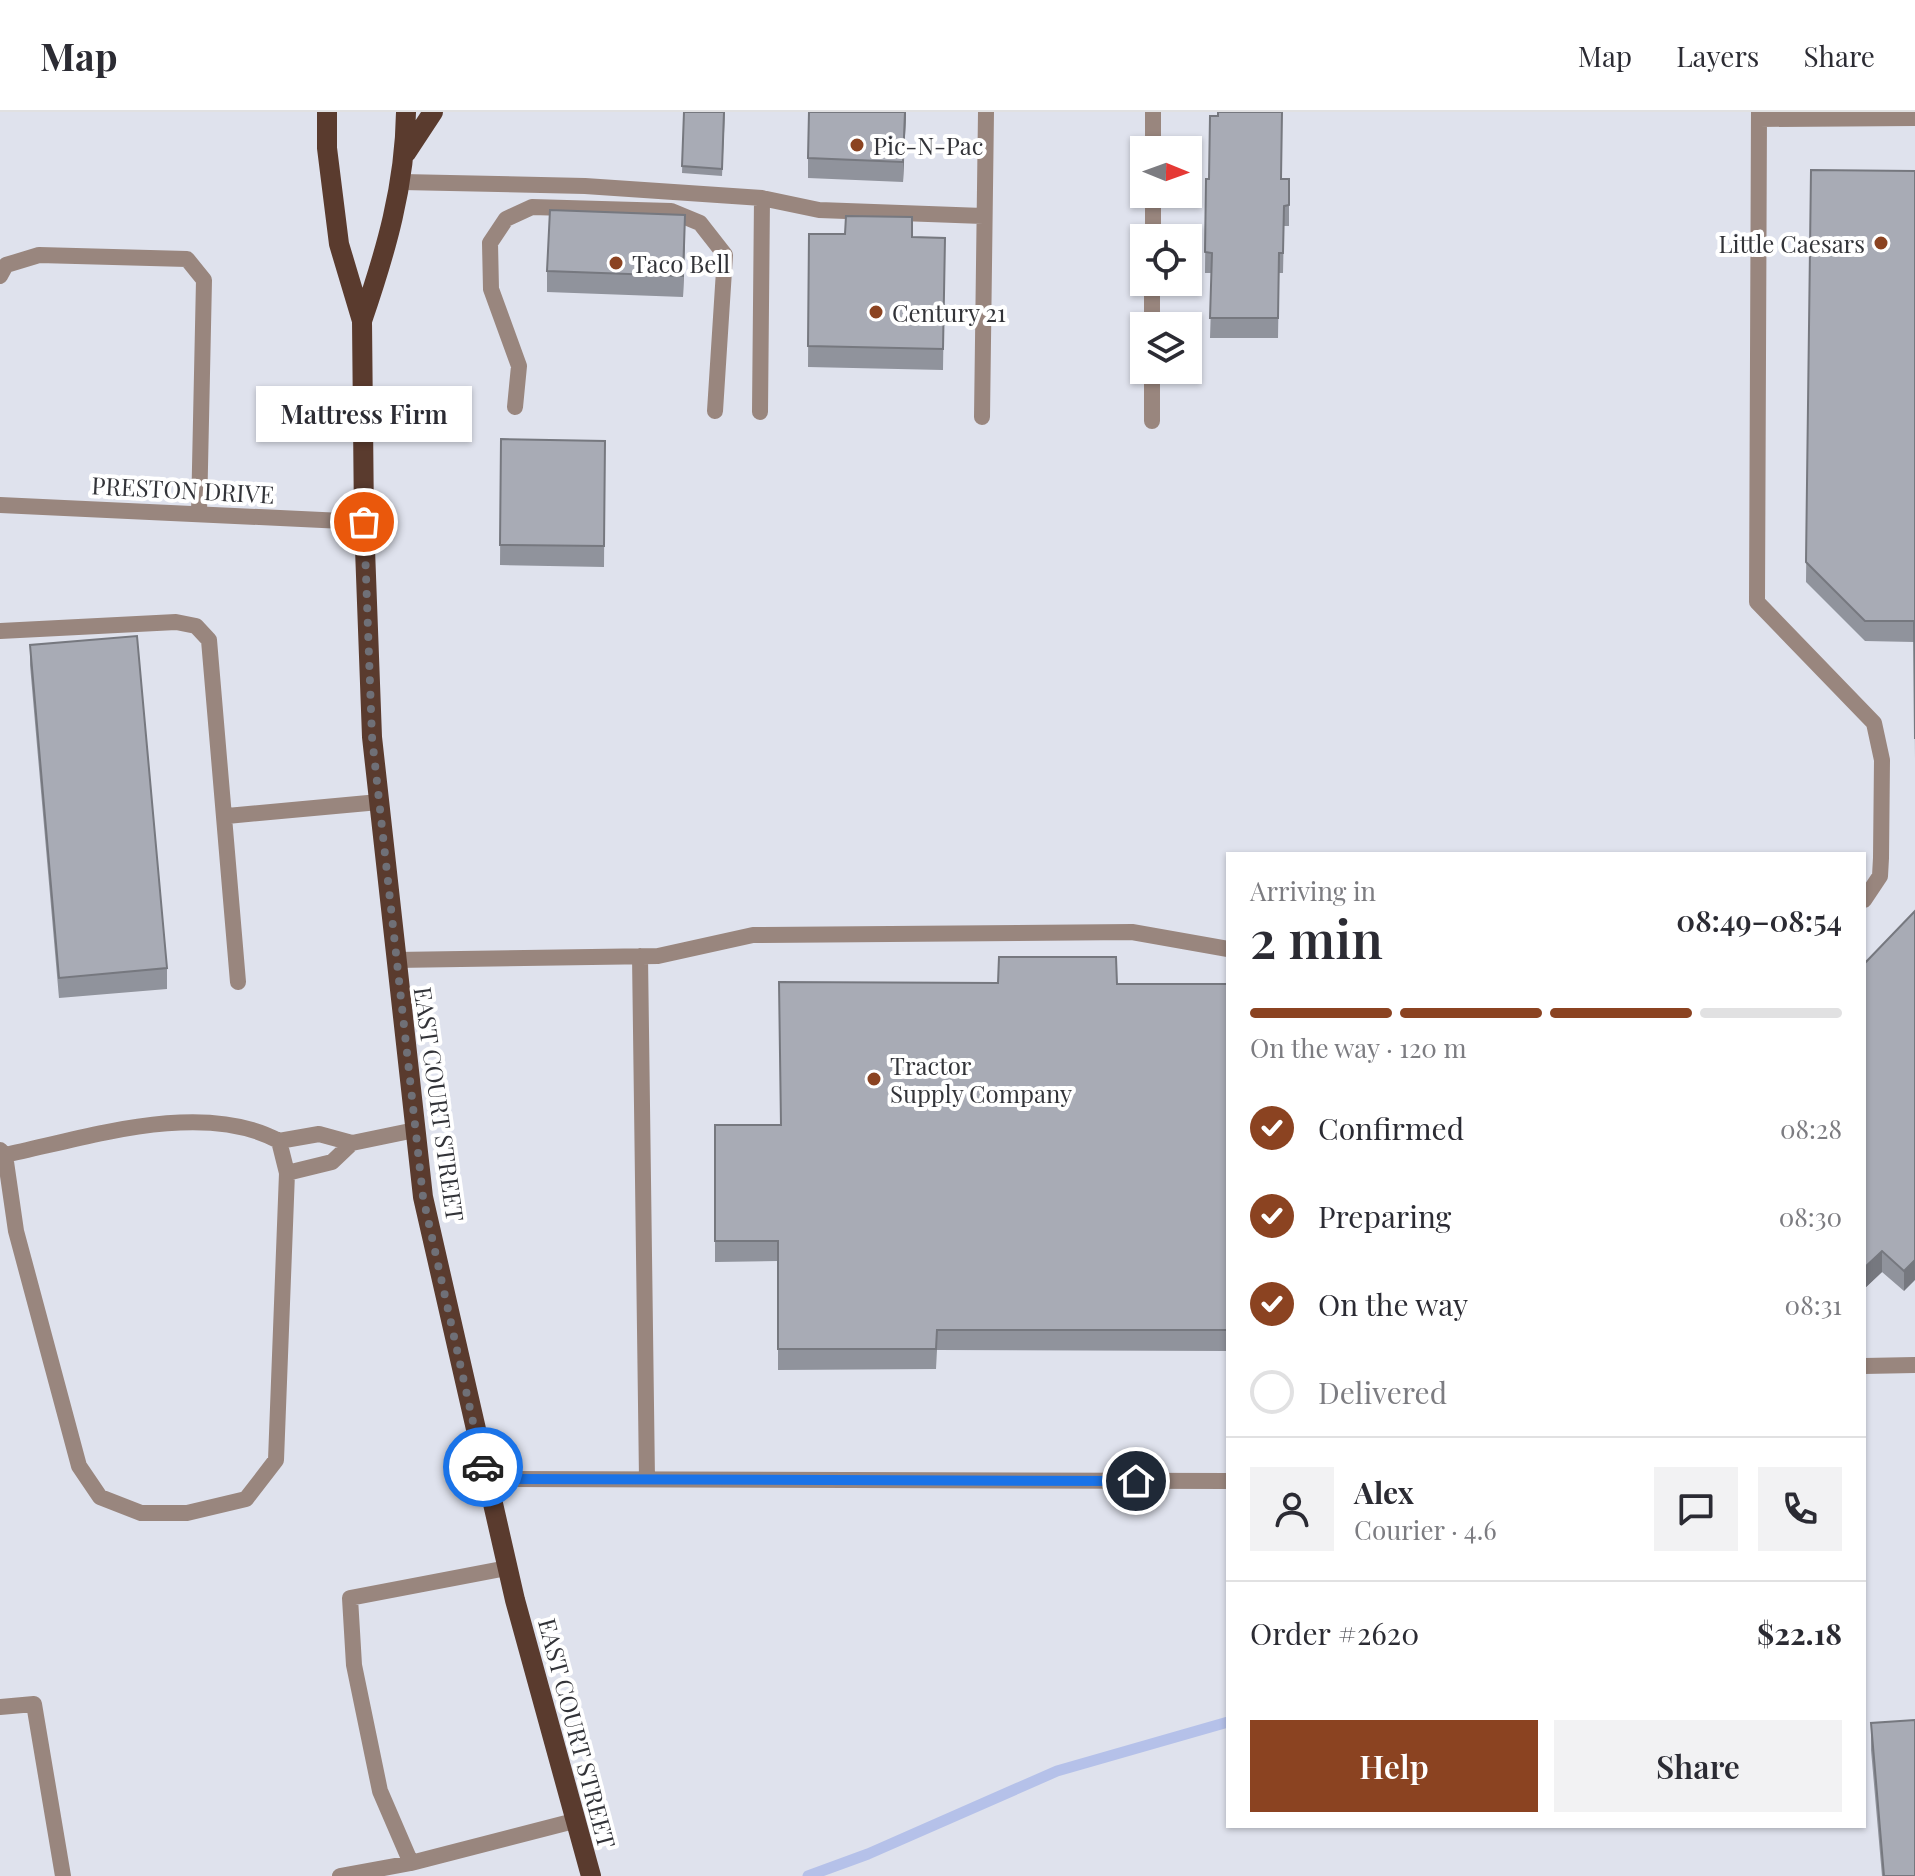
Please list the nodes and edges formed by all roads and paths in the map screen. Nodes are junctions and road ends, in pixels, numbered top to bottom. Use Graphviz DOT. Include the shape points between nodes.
graph roads {
  1 [pos="314,112"];
  2 [pos="327,112"];
  3 [pos="406,112"];
  4 [pos="433,112"];
  5 [pos="986,112"];
  6 [pos="1153,112"];
  7 [pos="1759,116"];
  8 [pos="1915,118"];
  9 [pos="1153,136"];
  10 [pos="327,148"];
  11 [pos="406,153"];
  12 [pos="402,182"];
  13 [pos="762,198"];
  14 [pos="983,216"];
  15 [pos="0,276"];
  16 [pos="362,321"];
  17 [pos="1152,384"];
  18 [pos="515,407"];
  19 [pos="715,411"];
  20 [pos="760,412"];
  21 [pos="982,417"];
  22 [pos="1152,421"];
  23 [pos="0,505"];
  24 [pos="199,514"];
  25 [pos="364,522"];
  26 [pos="0,631"];
  27 [pos="379,802"];
  28 [pos="227,816"];
  29 [pos="1866,897"];
  30 [pos="1226,949"];
  31 [pos="640,956"];
  32 [pos="395,960"];
  33 [pos="238,982"];
  34 [pos="415,1130"];
  35 [pos="279,1141"];
  36 [pos="352,1143"];
  37 [pos="2,1152"];
  38 [pos="287,1173"];
  39 [pos="1915,1365"];
  40 [pos="1866,1366"];
  41 [pos="486,1479"];
  42 [pos="647,1479"];
  43 [pos="1226,1481"];
  44 [pos="507,1568"];
  45 [pos="0,1707"];
  46 [pos="574,1821"];
  47 [pos="411,1863"];
  48 [pos="63,1876"];
  49 [pos="340,1876"];
  50 [pos="591,1876"];
  1 -- 10 [label="main road"];
  2 -- 10 [label="main road, EAST COURT STREET"];
  3 -- 11 [label="main road, EAST COURT STREET"];
  4 -- 11 [label="main road"];
  5 -- 14 [label="street"];
  6 -- 9 [label="street"];
  7 -- 8 [label="street"];
  7 -- 29 [label="street" via="1757,602 1874,723 1882,760 1881,858 1880,876"];
  10 -- 16 [label="main road, EAST COURT STREET" via="339,244"];
  11 -- 12 [label="main road, EAST COURT STREET"];
  12 -- 13 [label="street" via="585,186"];
  12 -- 16 [label="main road, EAST COURT STREET"];
  13 -- 14 [label="street" via="819,210"];
  13 -- 20 [label="street"];
  14 -- 21 [label="street"];
  15 -- 24 [label="street" via="6,265 39,255 187,259 204,280"];
  16 -- 25 [label="main road, EAST COURT STREET"];
  17 -- 22 [label="street"];
  18 -- 19 [label="street" via="519,366 491,289 490,243 506,219 532,207 671,211 700,223 725,255"];
  23 -- 24 [label="street, PRESTON DRIVE"];
  24 -- 25 [label="street, PRESTON DRIVE"];
  25 -- 27 [label="main road, EAST COURT STREET"];
  26 -- 28 [label="street" via="176,622 196,626 209,640"];
  27 -- 28 [label="street"];
  27 -- 32 [label="main road, EAST COURT STREET"];
  28 -- 33 [label="street"];
  30 -- 31 [label="street" via="1132,932 753,935"];
  31 -- 32 [label="street"];
  31 -- 42 [label="street"];
  32 -- 34 [label="main road, EAST COURT STREET"];
  34 -- 36 [label="street"];
  34 -- 41 [label="main road, EAST COURT STREET" via="423,1197"];
  35 -- 36 [label="street" via="319,1134"];
  35 -- 37 [label="street" via="255,1128 155,1124"];
  35 -- 38 [label="street"];
  36 -- 38 [label="street" via="332,1162"];
  37 -- 38 [label="street" via="16,1231 79,1466 100,1497 141,1513 187,1513 246,1499 276,1460"];
  39 -- 40 [label="street"];
  41 -- 42 [label="street"];
  41 -- 44 [label="main road, EAST COURT STREET"];
  42 -- 43 [label="street"];
  44 -- 46 [label="main road, EAST COURT STREET"];
  44 -- 47 [label="street" via="350,1598 354,1665 380,1791"];
  45 -- 48 [label="street" via="34,1704"];
  46 -- 47 [label="street"];
  46 -- 50 [label="main road, EAST COURT STREET"];
  47 -- 49 [label="street"];
}
